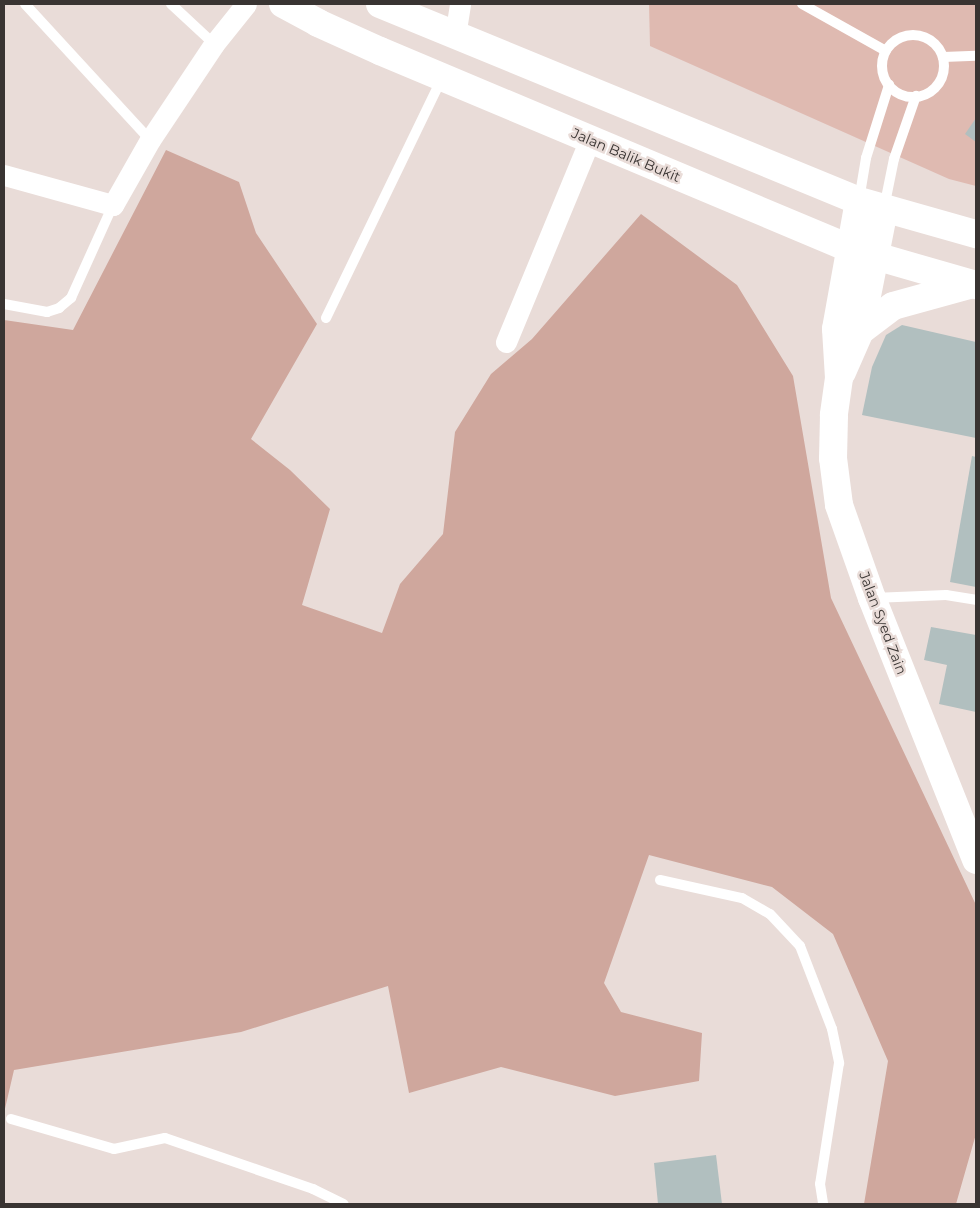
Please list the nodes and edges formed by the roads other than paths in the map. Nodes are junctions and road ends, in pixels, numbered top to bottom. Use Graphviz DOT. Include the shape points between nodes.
graph roads {
  1 [pos="40,4"];
  2 [pos="171,4"];
  3 [pos="246,4"];
  4 [pos="283,4"];
  5 [pos="380,4"];
  6 [pos="460,4"];
  7 [pos="802,4"];
  8 [pos="28,8"];
  9 [pos="455,36"];
  10 [pos="214,44"];
  11 [pos="886,51"];
  12 [pos="976,56"];
  13 [pos="942,57"];
  14 [pos="442,77"];
  15 [pos="889,85"];
  16 [pos="916,96"];
  17 [pos="590,139"];
  18 [pos="150,140"];
  19 [pos="4,175"];
  20 [pos="112,205"];
  21 [pos="871,206"];
  22 [pos="976,234"];
  23 [pos="862,253"];
  24 [pos="974,285"];
  25 [pos="4,304"];
  26 [pos="326,318"];
  27 [pos="860,331"];
  28 [pos="506,342"];
  29 [pos="840,378"];
  30 [pos="872,598"];
  31 [pos="976,600"];
  32 [pos="976,860"];
  33 [pos="660,880"];
  34 [pos="11,1119"];
  35 [pos="344,1204"];
  36 [pos="823,1204"];
  1 -- 8 [label="lane"];
  2 -- 10 [label="lane"];
  3 -- 10 [label="street"];
  4 -- 14 [label="main road, Jalan Balik Bukit" via="318,23"];
  5 -- 9 [label="main road"];
  6 -- 9 [label="street"];
  7 -- 11 [label="lane"];
  8 -- 18 [label="lane"];
  9 -- 21 [label="main road"];
  10 -- 18 [label="street"];
  11 -- 13 [label="lane" via="901,37 921,36 931,40"];
  11 -- 15 [label="lane" via="882,69"];
  12 -- 13 [label="lane"];
  13 -- 16 [label="lane" via="941,78 935,87"];
  14 -- 17 [label="main road, Jalan Balik Bukit"];
  14 -- 26 [label="lane"];
  15 -- 16 [label="lane" via="897,92"];
  15 -- 21 [label="lane" via="866,158"];
  16 -- 21 [label="lane" via="894,159"];
  17 -- 23 [label="main road, Jalan Balik Bukit"];
  17 -- 28 [label="street"];
  18 -- 20 [label="street"];
  19 -- 20 [label="street"];
  20 -- 25 [label="lane" via="71,298 59,308 47,312"];
  21 -- 22 [label="main road"];
  21 -- 23 [label="main road"];
  23 -- 24 [label="main road, Jalan Balik Bukit"];
  23 -- 27 [label="main road"];
  23 -- 29 [label="main road" via="836,329"];
  24 -- 27 [label="main road" via="892,306"];
  27 -- 29 [label="main road"];
  29 -- 30 [label="main road, Jalan Syed Zain" via="834,415 833,458 839,505"];
  30 -- 31 [label="lane" via="946,595"];
  30 -- 32 [label="main road, Jalan Syed Zain"];
  33 -- 36 [label="lane" via="742,898 770,914 800,946 832,1029 839,1063 820,1184"];
  34 -- 35 [label="lane" via="114,1149 165,1138 313,1189"];
}
